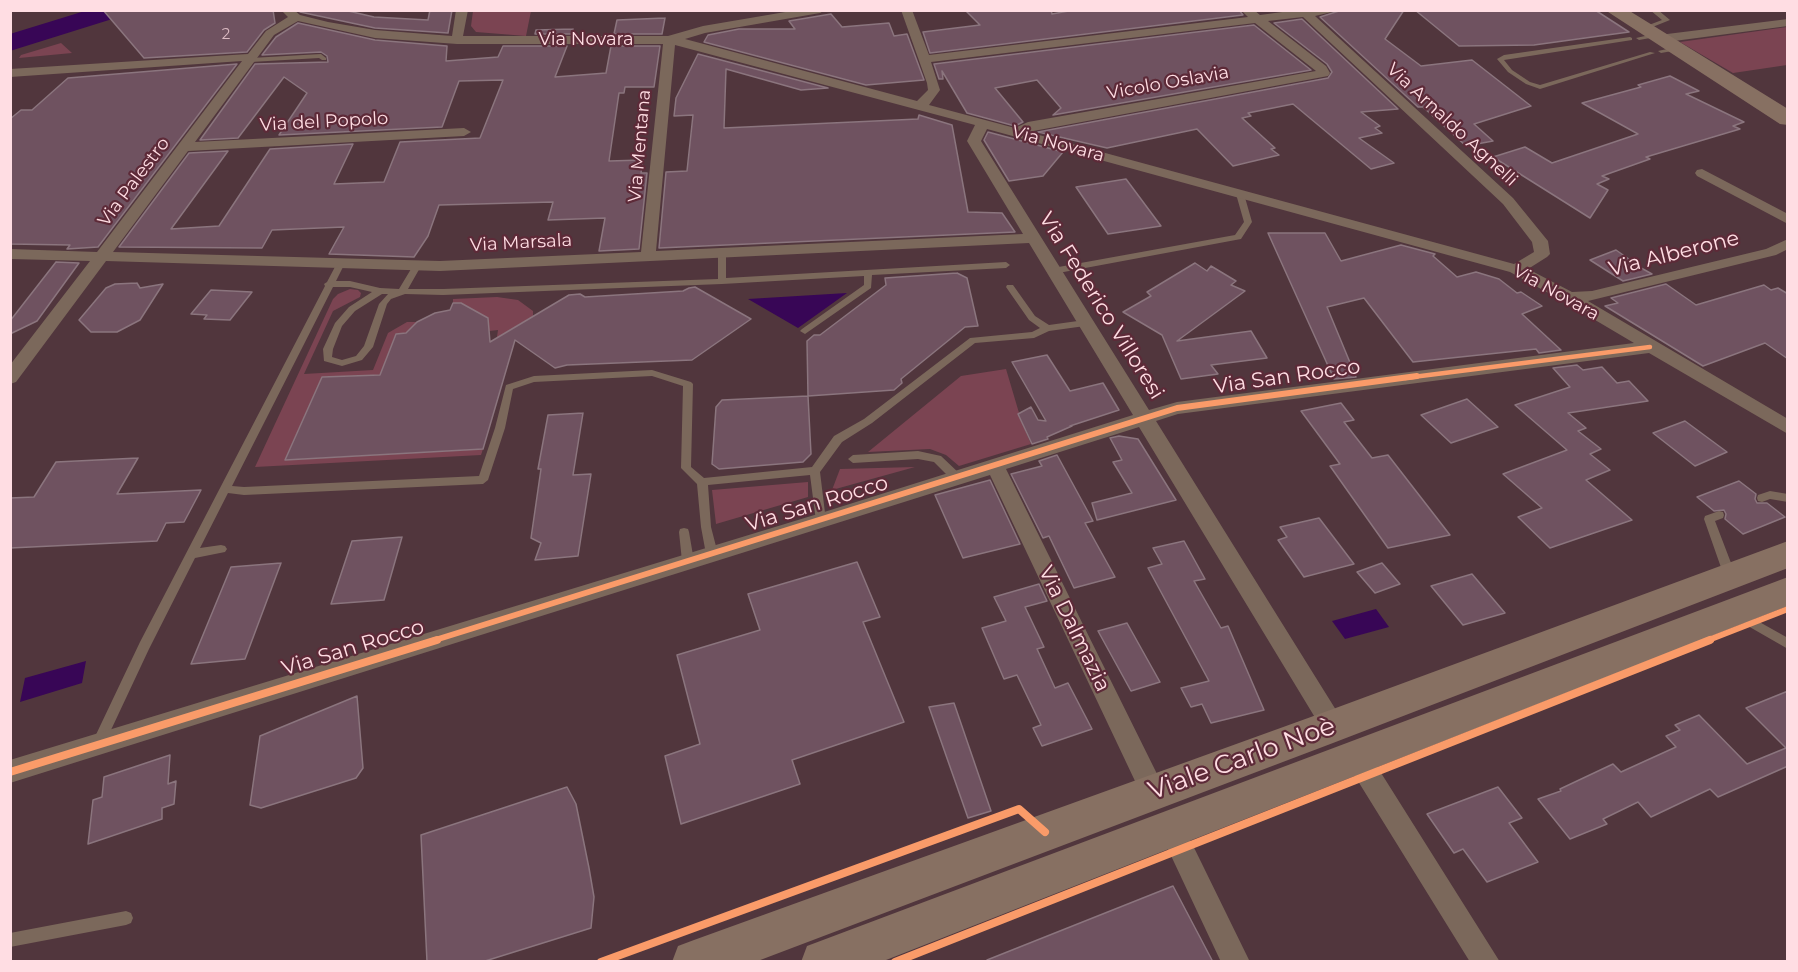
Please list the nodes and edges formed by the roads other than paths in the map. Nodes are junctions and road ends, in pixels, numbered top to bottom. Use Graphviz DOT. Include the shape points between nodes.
graph roads {
  1 [pos="462,10"];
  2 [pos="820,10"];
  3 [pos="906,10"];
  4 [pos="1246,10"];
  5 [pos="1335,10"];
  6 [pos="1614,10"];
  7 [pos="1653,10"];
  8 [pos="290,12"];
  9 [pos="1303,12"];
  10 [pos="1257,20"];
  11 [pos="1788,22"];
  12 [pos="703,30"];
  13 [pos="458,40"];
  14 [pos="669,40"];
  15 [pos="1652,42"];
  16 [pos="692,44"];
  17 [pos="252,59"];
  18 [pos="324,59"];
  19 [pos="925,59"];
  20 [pos="10,73"];
  21 [pos="919,106"];
  22 [pos="1788,120"];
  23 [pos="984,124"];
  24 [pos="464,132"];
  25 [pos="1016,133"];
  26 [pos="185,147"];
  27 [pos="1702,173"];
  28 [pos="1240,194"];
  29 [pos="1788,220"];
  30 [pos="1032,238"];
  31 [pos="1788,243"];
  32 [pos="722,253"];
  33 [pos="10,254"];
  34 [pos="102,256"];
  35 [pos="648,256"];
  36 [pos="340,265"];
  37 [pos="1006,265"];
  38 [pos="417,266"];
  39 [pos="1516,269"];
  40 [pos="1053,271"];
  41 [pos="868,272"];
  42 [pos="722,281"];
  43 [pos="328,284"];
  44 [pos="1010,288"];
  45 [pos="380,291"];
  46 [pos="443,292"];
  47 [pos="399,293"];
  48 [pos="1569,297"];
  49 [pos="438,303"];
  50 [pos="1085,323"];
  51 [pos="1047,328"];
  52 [pos="805,331"];
  53 [pos="1650,347"];
  54 [pos="10,378"];
  55 [pos="1144,418"];
  56 [pos="1788,428"];
  57 [pos="853,459"];
  58 [pos="995,466"];
  59 [pos="815,471"];
  60 [pos="957,477"];
  61 [pos="702,482"];
  62 [pos="226,489"];
  63 [pos="1761,498"];
  64 [pos="1788,498"];
  65 [pos="1719,515"];
  66 [pos="821,521"];
  67 [pos="684,532"];
  68 [pos="221,549"];
  69 [pos="192,554"];
  70 [pos="712,554"];
  71 [pos="1788,554"];
  72 [pos="688,561"];
  73 [pos="1788,591"];
  74 [pos="1731,595"];
  75 [pos="1788,644"];
  76 [pos="1333,726"];
  77 [pos="98,744"];
  78 [pos="1357,757"];
  79 [pos="10,772"];
  80 [pos="1153,792"];
  81 [pos="1171,828"];
  82 [pos="126,918"];
  83 [pos="10,940"];
  84 [pos="694,962"];
  85 [pos="824,962"];
  86 [pos="1236,962"];
  87 [pos="1486,962"];
  1 -- 13 [label="street"];
  2 -- 12 [label="street"];
  3 -- 19 [label="street"];
  4 -- 10 [label="street"];
  5 -- 9 [label="street"];
  6 -- 15 [label="main road"];
  7 -- 15 [label="lane" via="1667,20"];
  8 -- 13 [label="street, Via Novara" via="375,34"];
  8 -- 17 [label="street, Via Palestro"];
  9 -- 10 [label="street"];
  9 -- 39 [label="street, Via Arnaldo Agnelli" via="1508,201 1540,241 1542,254"];
  10 -- 19 [label="street"];
  10 -- 25 [label="street, Vicolo Oslavia" via="1324,73 1028,126"];
  11 -- 15 [label="street"];
  12 -- 14 [label="street"];
  12 -- 16 [label="street"];
  13 -- 14 [label="street, Via Novara"];
  14 -- 16 [label="street, Via Novara"];
  14 -- 35 [label="street, Via Mentana"];
  15 -- 15 [label="lane" via="1504,57 1500,59 1528,84 1540,87"];
  15 -- 22 [label="main road"];
  16 -- 21 [label="street, Via Novara"];
  17 -- 18 [label="lane"];
  17 -- 20 [label="street"];
  17 -- 26 [label="street, Via Palestro"];
  19 -- 21 [label="street" via="934,90"];
  21 -- 23 [label="street, Via Novara"];
  23 -- 25 [label="street, Via Novara"];
  23 -- 30 [label="street, Via Federico Villoresi" via="974,141"];
  24 -- 26 [label="street, Via del Popolo"];
  25 -- 28 [label="street, Via Novara"];
  26 -- 34 [label="street, Via Palestro"];
  27 -- 29 [label="street, Via Alberone"];
  28 -- 39 [label="street, Via Novara"];
  28 -- 40 [label="lane" via="1248,222 1238,237"];
  30 -- 32 [label="street, Via Marsala"];
  30 -- 40 [label="street, Via Federico Villoresi"];
  31 -- 48 [label="street, Via Alberone" via="1760,255 1592,296"];
  32 -- 35 [label="street, Via Marsala"];
  32 -- 42 [label="lane"];
  33 -- 34 [label="street, Via Marsala"];
  34 -- 36 [label="street, Via Marsala"];
  34 -- 54 [label="street, Via Palestro"];
  35 -- 38 [label="street, Via Marsala"];
  36 -- 38 [label="street, Via Marsala"];
  36 -- 43 [label="lane"];
  37 -- 41 [label="lane"];
  38 -- 47 [label="lane"];
  39 -- 48 [label="street, Via Novara"];
  40 -- 50 [label="street, Via Federico Villoresi"];
  41 -- 42 [label="lane"];
  41 -- 52 [label="lane" via="868,286"];
  42 -- 46 [label="lane"];
  43 -- 45 [label="lane"];
  43 -- 62 [label="lane"];
  44 -- 51 [label="lane" via="1032,318"];
  45 -- 47 [label="lane"];
  45 -- 47 [label="lane" via="352,309 338,325 327,359 342,363 359,358 368,347 383,304"];
  46 -- 47 [label="lane"];
  46 -- 49 [label="lane"];
  48 -- 53 [label="street, Via Novara"];
  50 -- 51 [label="lane"];
  50 -- 55 [label="street, Via Federico Villoresi"];
  51 -- 59 [label="lane" via="1034,335 973,340 868,421 838,439"];
  53 -- 55 [label="street, Via San Rocco" via="1177,408"];
  53 -- 56 [label="street, Via Novara"];
  55 -- 58 [label="street, Via San Rocco"];
  55 -- 76 [label="street, Via Federico Villoresi"];
  57 -- 60 [label="lane" via="918,455 937,459"];
  58 -- 60 [label="street, Via San Rocco"];
  58 -- 80 [label="street, Via Dalmazia"];
  59 -- 61 [label="lane"];
  59 -- 66 [label="lane"];
  60 -- 66 [label="street, Via San Rocco"];
  61 -- 62 [label="lane" via="686,468 688,384 652,373 534,379 509,387 483,480"];
  61 -- 70 [label="lane"];
  62 -- 69 [label="lane"];
  63 -- 64 [label="lane"];
  65 -- 74 [label="lane" via="1709,519"];
  66 -- 70 [label="street, Via San Rocco"];
  67 -- 72 [label="lane"];
  68 -- 69 [label="lane"];
  69 -- 77 [label="lane"];
  70 -- 72 [label="street, Via San Rocco"];
  71 -- 74 [label="main road, Viale Carlo Noè"];
  72 -- 77 [label="street, Via San Rocco"];
  73 -- 74 [label="main road, Viale Carlo Noè"];
  74 -- 75 [label="lane"];
  74 -- 76 [label="main road, Viale Carlo Noè"];
  74 -- 78 [label="main road, Viale Carlo Noè"];
  76 -- 80 [label="main road, Viale Carlo Noè"];
  77 -- 79 [label="street, Via San Rocco"];
  78 -- 81 [label="main road, Viale Carlo Noè"];
  78 -- 87 [label="street"];
  80 -- 84 [label="main road, Viale Carlo Noè"];
  81 -- 85 [label="main road, Viale Carlo Noè"];
  81 -- 86 [label="street"];
  82 -- 83 [label="lane"];
}
